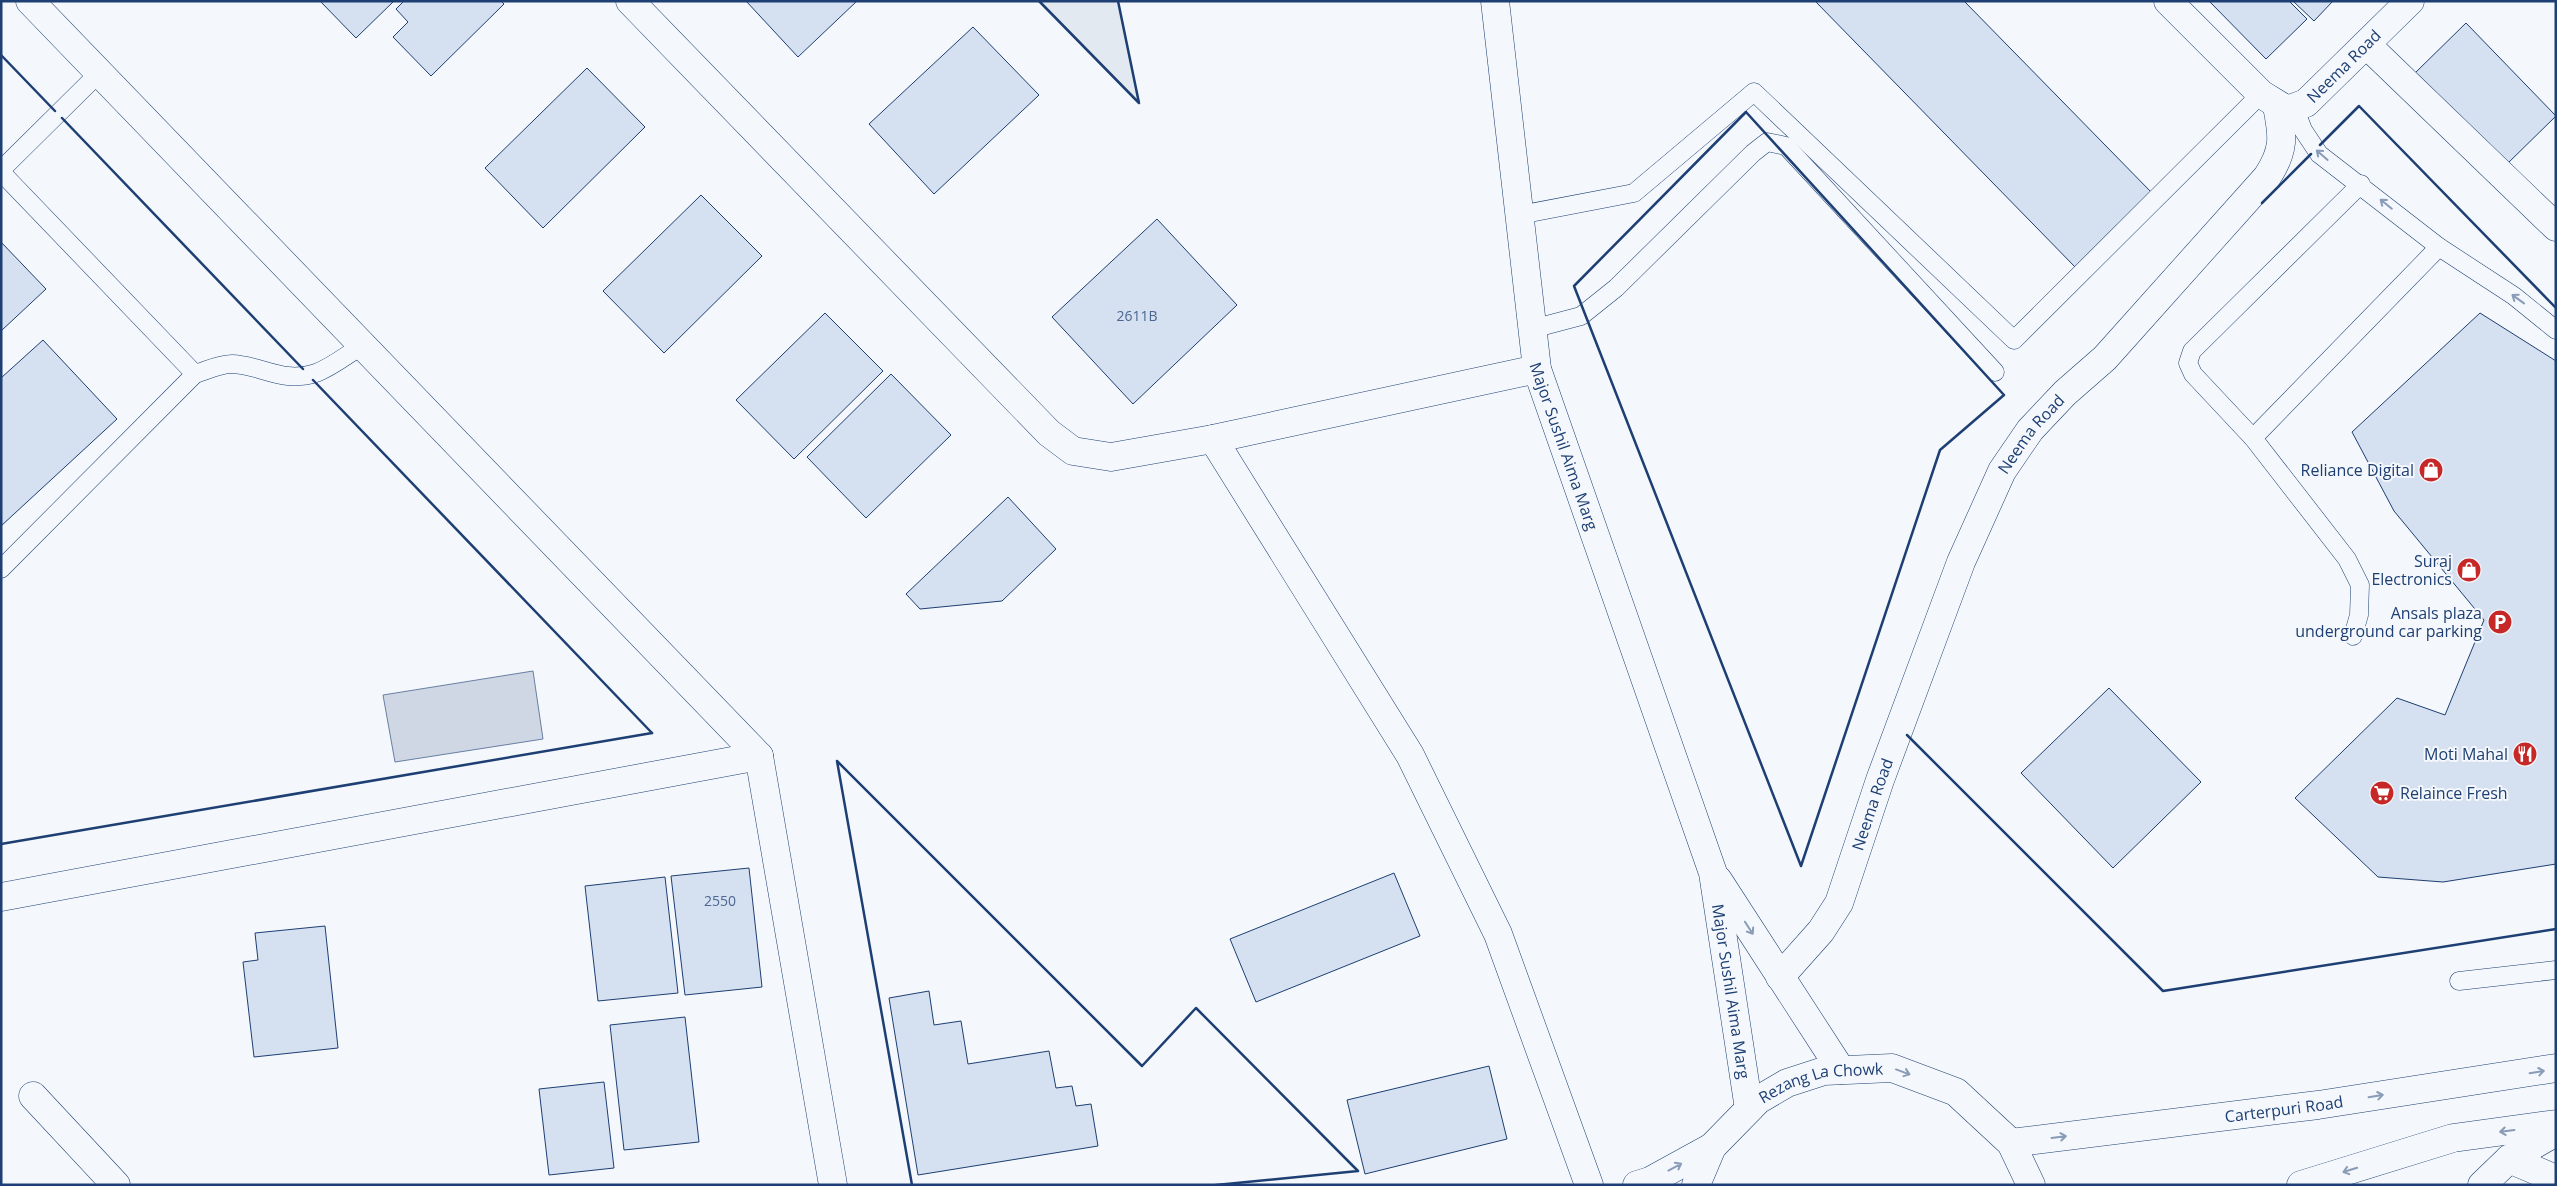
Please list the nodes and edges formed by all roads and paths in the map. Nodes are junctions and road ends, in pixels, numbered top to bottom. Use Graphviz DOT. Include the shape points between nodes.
graph roads {
  1 [pos="30,1"];
  2 [pos="630,1"];
  3 [pos="1495,1"];
  4 [pos="2168,1"];
  5 [pos="2410,1"];
  6 [pos="2367,45"];
  7 [pos="99,73"];
  8 [pos="2278,103"];
  9 [pos="1,171"];
  10 [pos="2361,184"];
  11 [pos="1520,215"];
  12 [pos="2556,227"];
  13 [pos="2440,247"];
  14 [pos="1532,330"];
  15 [pos="2556,330"];
  16 [pos="363,345"];
  17 [pos="1538,369"];
  18 [pos="1994,372"];
  19 [pos="195,374"];
  20 [pos="2253,438"];
  21 [pos="1213,439"];
  22 [pos="1,569"];
  23 [pos="2353,636"];
  24 [pos="759,756"];
  25 [pos="1713,872"];
  26 [pos="1,897"];
  27 [pos="2556,970"];
  28 [pos="1780,977"];
  29 [pos="2460,981"];
  30 [pos="2556,1068"];
  31 [pos="1841,1070"];
  32 [pos="33,1096"];
  33 [pos="1749,1109"];
  34 [pos="2556,1124"];
  35 [pos="2556,1132"];
  36 [pos="2010,1143"];
  37 [pos="1712,1147"];
  38 [pos="2509,1159"];
  39 [pos="2556,1179"];
  40 [pos="116,1185"];
  41 [pos="833,1185"];
  42 [pos="1589,1185"];
  43 [pos="1637,1185"];
  44 [pos="1696,1185"];
  45 [pos="2030,1185"];
  46 [pos="2301,1185"];
  47 [pos="2482,1185"];
  1 -- 7 [label="street"];
  2 -- 21 [label="street" via="1049,433 1073,450 1110,457"];
  3 -- 11 [label="street, Major Sushil Aima Marg"];
  4 -- 8 [label="street"];
  5 -- 6 [label="street, Neema Road"];
  6 -- 8 [label="street, Neema Road" via="2306,103"];
  6 -- 12 [label="street"];
  7 -- 9 [label="lane"];
  7 -- 16 [label="street"];
  10 -- 8 [label="lane, one-way" via="2319,154 2303,130"];
  8 -- 11 [label="lane" via="2014,340 1754,92 1634,193"];
  8 -- 28 [label="street, Neema Road" via="2283,141 2278,161 2267,176 2105,358 2030,430 2002,471 1961,562 1880,780 1839,903 1821,931"];
  9 -- 19 [label="lane"];
  13 -- 10 [label="lane, one-way"];
  10 -- 20 [label="lane" via="2192,351 2188,363 2193,374"];
  11 -- 14 [label="street, Major Sushil Aima Marg"];
  15 -- 13 [label="lane, one-way" via="2514,296"];
  13 -- 20 [label="lane"];
  14 -- 17 [label="street, Major Sushil Aima Marg"];
  14 -- 18 [label="lane" via="1581,316 1616,288 1767,142 1786,146"];
  16 -- 19 [label="lane" via="316,372 297,376 276,376 232,364 221,364"];
  16 -- 24 [label="street"];
  17 -- 21 [label="street"];
  17 -- 25 [label="street, Major Sushil Aima Marg"];
  19 -- 22 [label="lane"];
  20 -- 23 [label="lane" via="2347,559 2360,585"];
  21 -- 42 [label="street" via="1410,755 1498,934"];
  24 -- 26 [label="street"];
  24 -- 41 [label="street"];
  25 -- 28 [label="street, Major Sushil Aima Marg, one-way"];
  25 -- 33 [label="street, Major Sushil Aima Marg"];
  27 -- 29 [label="lane"];
  28 -- 31 [label="street, Major Sushil Aima Marg"];
  36 -- 30 [label="street, Carterpuri Road, one-way" via="2318,1105"];
  31 -- 33 [label="street, Rezang La Chowk" via="1824,1070 1787,1083"];
  31 -- 36 [label="street, Rezang La Chowk, one-way" via="1892,1068 1956,1092"];
  32 -- 40 [label="street"];
  33 -- 37 [label="street, Rezang La Chowk"];
  34 -- 46 [label="street, one-way" via="2453,1138"];
  35 -- 38 [label="street"];
  36 -- 45 [label="street, Rezang La Chowk"];
  43 -- 37 [label="street, one-way"];
  37 -- 44 [label="street, Rezang La Chowk"];
  38 -- 39 [label="street"];
  38 -- 47 [label="street"];
}
